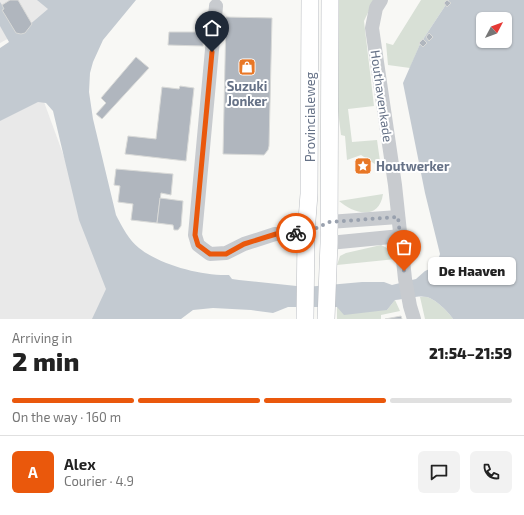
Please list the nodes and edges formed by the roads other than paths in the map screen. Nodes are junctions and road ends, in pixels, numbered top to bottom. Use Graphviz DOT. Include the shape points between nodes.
graph roads {
  1 [pos="310,0"];
  2 [pos="330,0"];
  3 [pos="381,0"];
  4 [pos="216,6"];
  5 [pos="398,217"];
  6 [pos="329,222"];
  7 [pos="306,233"];
  8 [pos="401,236"];
  9 [pos="329,242"];
  10 [pos="412,312"];
  11 [pos="305,316"];
  12 [pos="326,316"];
  1 -- 7 [label="main road, Provincialeweg" via="309,194"];
  2 -- 6 [label="main road, Provincialeweg"];
  3 -- 5 [label="street, Houthavenkade" via="376,8 372,28"];
  4 -- 7 [label="street" via="195,235 198,245 210,254 226,254 244,244 276,234"];
  5 -- 6 [label="street"];
  5 -- 8 [label="street, Houthavenkade"];
  6 -- 7 [label="main road"];
  6 -- 9 [label="main road, Provincialeweg"];
  7 -- 9 [label="main road"];
  7 -- 11 [label="main road, Provincialeweg"];
  8 -- 9 [label="street"];
  8 -- 10 [label="street, Houthavenkade" via="405,279"];
  9 -- 12 [label="main road, Provincialeweg"];
}
